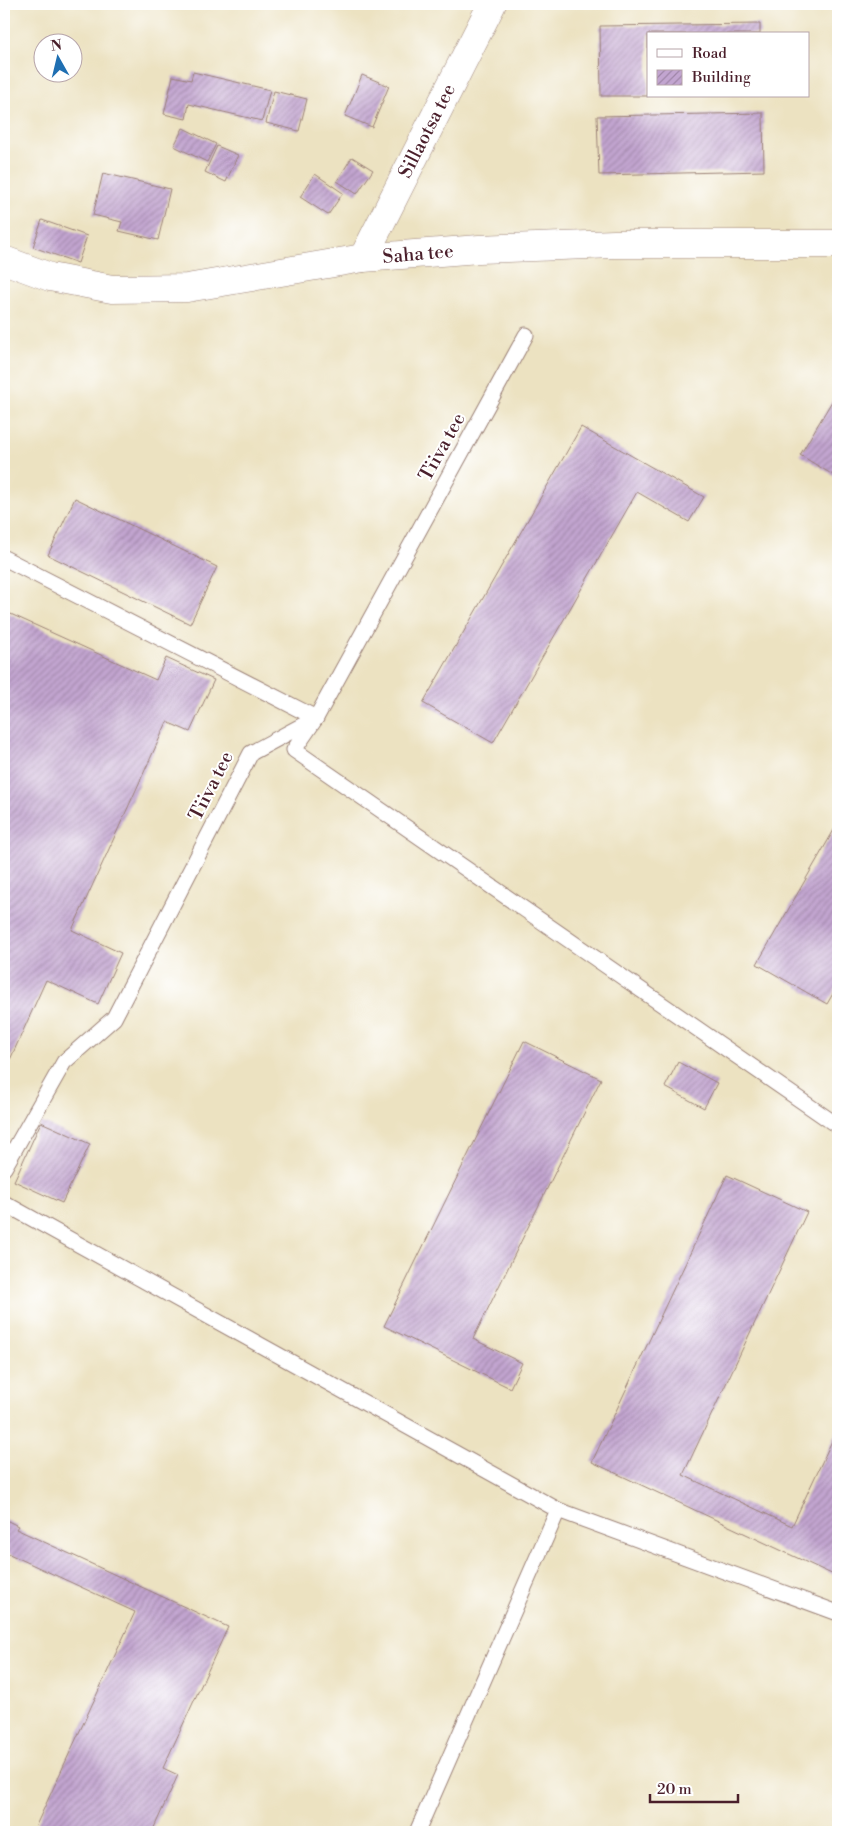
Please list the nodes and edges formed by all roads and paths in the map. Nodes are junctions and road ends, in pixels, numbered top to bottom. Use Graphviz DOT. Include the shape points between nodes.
graph roads {
  1 [pos="492,4"];
  2 [pos="838,244"];
  3 [pos="363,258"];
  4 [pos="4,260"];
  5 [pos="526,335"];
  6 [pos="4,558"];
  7 [pos="316,718"];
  8 [pos="838,1126"];
  9 [pos="4,1168"];
  10 [pos="4,1202"];
  11 [pos="558,1510"];
  12 [pos="838,1613"];
  13 [pos="417,1832"];
  1 -- 3 [label="street, Sillaotsa tee"];
  2 -- 3 [label="street, Saha tee" via="614,244 479,249"];
  3 -- 4 [label="street, Saha tee" via="187,288 112,289 50,277"];
  5 -- 7 [label="lane, Tiiva tee"];
  6 -- 7 [label="lane"];
  7 -- 8 [label="lane" via="294,750"];
  7 -- 9 [label="lane, Tiiva tee" via="251,753 114,1018 64,1062"];
  10 -- 11 [label="lane"];
  11 -- 12 [label="lane"];
  11 -- 13 [label="lane"];
}
